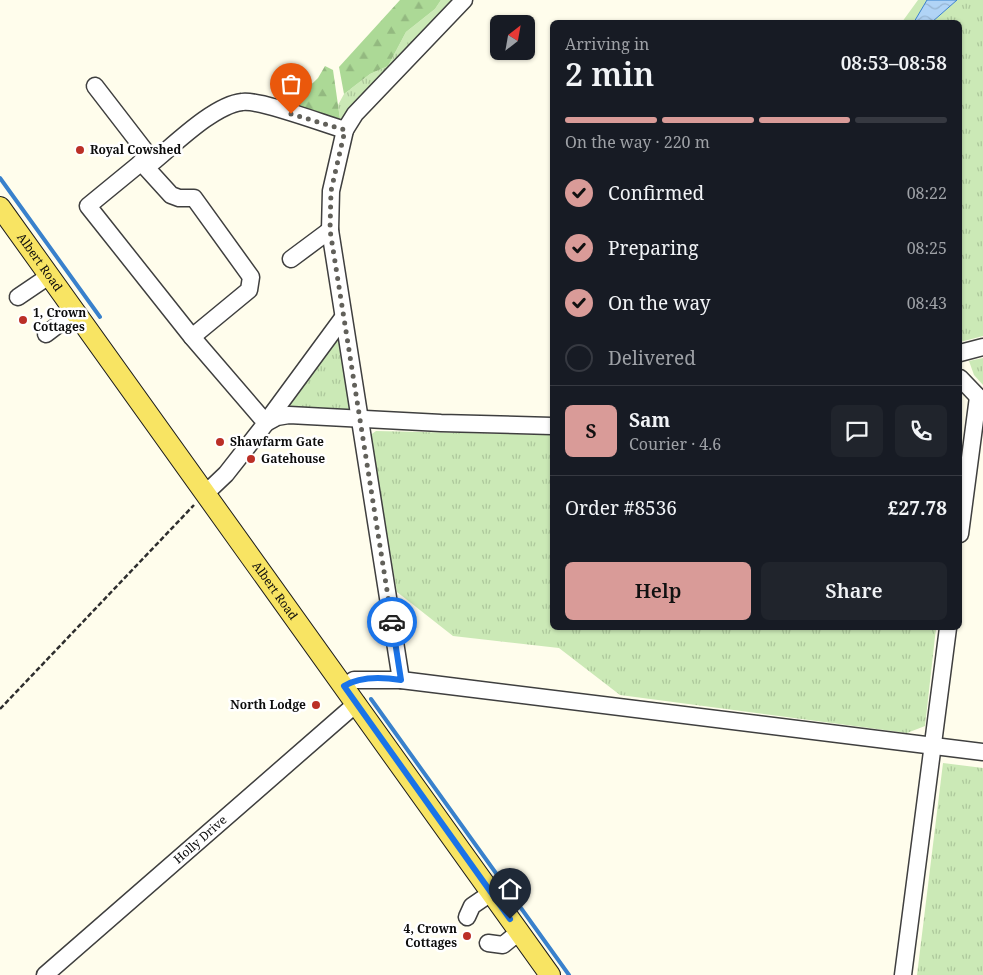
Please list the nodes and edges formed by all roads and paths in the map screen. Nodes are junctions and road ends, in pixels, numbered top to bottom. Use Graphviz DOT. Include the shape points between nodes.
graph roads {
  1 [pos="464,0"];
  2 [pos="95,86"];
  3 [pos="345,130"];
  4 [pos="145,159"];
  5 [pos="0,207"];
  6 [pos="330,230"];
  7 [pos="291,259"];
  8 [pos="49,276"];
  9 [pos="18,297"];
  10 [pos="75,312"];
  11 [pos="342,320"];
  12 [pos="46,334"];
  13 [pos="192,337"];
  14 [pos="983,347"];
  15 [pos="962,352"];
  16 [pos="962,380"];
  17 [pos="980,399"];
  18 [pos="361,420"];
  19 [pos="266,423"];
  20 [pos="550,426"];
  21 [pos="206,493"];
  22 [pos="962,520"];
  23 [pos="948,630"];
  24 [pos="401,680"];
  25 [pos="344,686"];
  26 [pos="357,703"];
  27 [pos="0,709"];
  28 [pos="934,746"];
  29 [pos="983,752"];
  30 [pos="491,893"];
  31 [pos="467,917"];
  32 [pos="519,932"];
  33 [pos="488,943"];
  34 [pos="45,975"];
  35 [pos="550,975"];
  36 [pos="903,975"];
  1 -- 3 [label="lane" via="355,114"];
  2 -- 4 [label="lane"];
  3 -- 4 [label="lane" via="261,104 242,102 218,111 153,162"];
  3 -- 6 [label="lane" via="331,191"];
  4 -- 13 [label="lane" via="88,206"];
  4 -- 13 [label="lane" via="171,194 179,198 194,198 252,277 249,290"];
  5 -- 8 [label="main road, Albert Road"];
  6 -- 7 [label="lane"];
  6 -- 11 [label="lane"];
  8 -- 9 [label="lane"];
  8 -- 10 [label="main road, Albert Road"];
  10 -- 12 [label="lane"];
  10 -- 21 [label="main road, Albert Road"];
  11 -- 18 [label="lane"];
  11 -- 19 [label="lane"];
  13 -- 19 [label="lane"];
  14 -- 15 [label="lane"];
  16 -- 17 [label="lane"];
  17 -- 22 [label="lane"];
  18 -- 19 [label="lane" via="289,415"];
  18 -- 20 [label="lane"];
  18 -- 24 [label="lane"];
  19 -- 21 [label="lane" via="226,474"];
  21 -- 25 [label="main road, Albert Road"];
  21 -- 27 [label="path"];
  23 -- 28 [label="lane"];
  24 -- 25 [label="lane" via="354,680"];
  24 -- 28 [label="lane"];
  25 -- 26 [label="main road, Albert Road"];
  26 -- 30 [label="main road, Albert Road"];
  26 -- 34 [label="lane, Holly Drive"];
  28 -- 29 [label="lane"];
  28 -- 36 [label="lane"];
  30 -- 31 [label="lane" via="472,906"];
  30 -- 32 [label="main road, Albert Road"];
  32 -- 33 [label="lane" via="503,944"];
  32 -- 35 [label="main road, Albert Road"];
}
